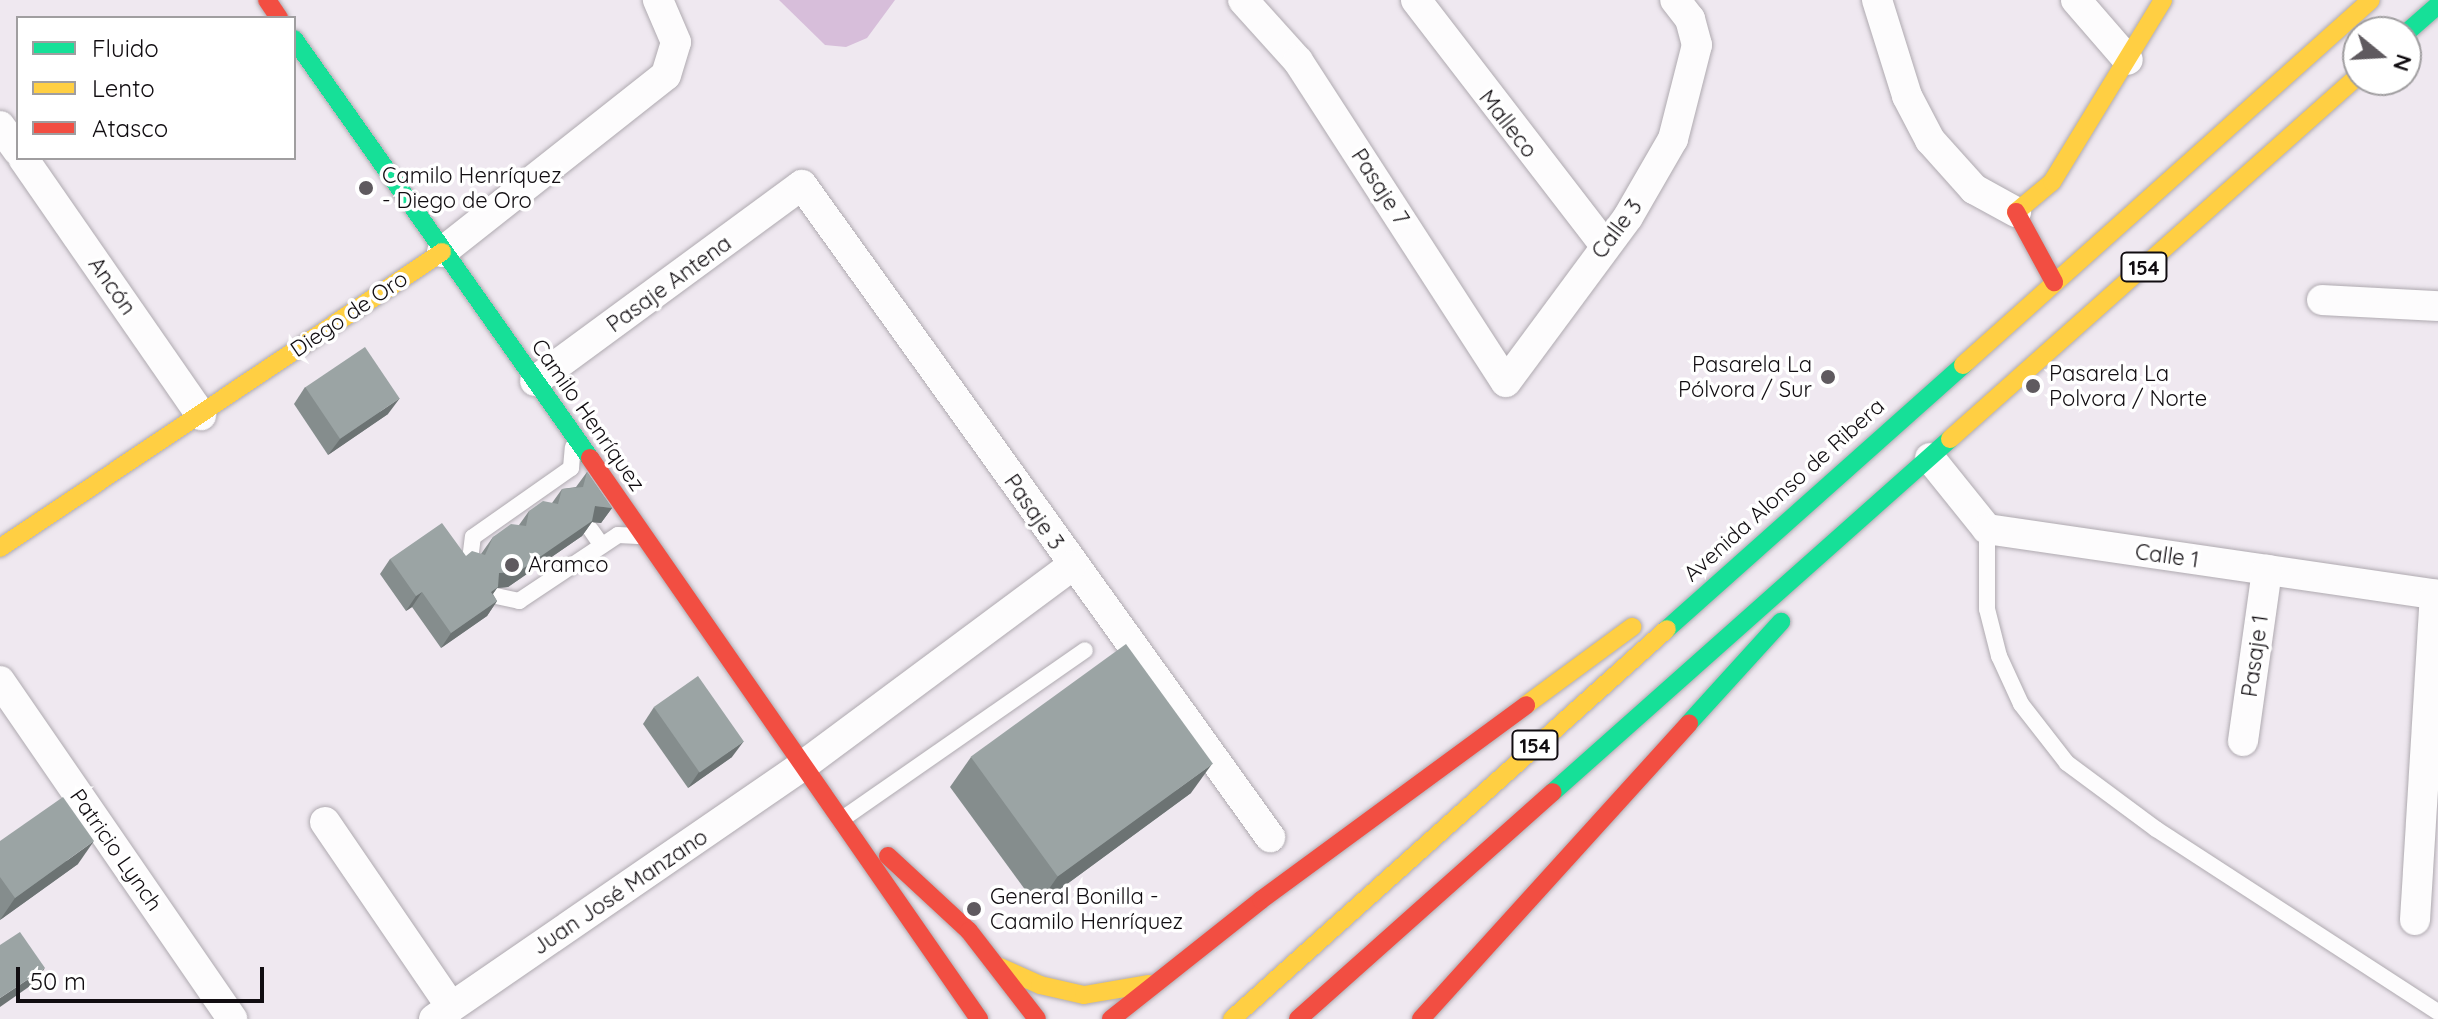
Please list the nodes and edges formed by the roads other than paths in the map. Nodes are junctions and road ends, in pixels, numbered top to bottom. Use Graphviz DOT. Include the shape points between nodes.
graph roads {
  1 [pos="658,0"];
  2 [pos="1243,0"];
  3 [pos="1416,0"];
  4 [pos="1675,0"];
  5 [pos="1877,0"];
  6 [pos="2076,0"];
  7 [pos="2163,0"];
  8 [pos="2371,0"];
  9 [pos="2438,5"];
  10 [pos="2422,19"];
  11 [pos="296,42"];
  12 [pos="2128,60"];
  13 [pos="2342,90"];
  14 [pos="0,126"];
  15 [pos="16,148"];
  16 [pos="24,160"];
  17 [pos="802,185"];
  18 [pos="2016,212"];
  19 [pos="1605,245"];
  20 [pos="442,252"];
  21 [pos="2054,282"];
  22 [pos="2322,300"];
  23 [pos="2438,306"];
  24 [pos="535,381"];
  25 [pos="1506,382"];
  26 [pos="201,415"];
  27 [pos="575,437"];
  28 [pos="1930,458"];
  29 [pos="1839,472"];
  30 [pos="556,478"];
  31 [pos="1901,484"];
  32 [pos="566,493"];
  33 [pos="532,496"];
  34 [pos="542,510"];
  35 [pos="1987,529"];
  36 [pos="591,530"];
  37 [pos="645,537"];
  38 [pos="567,546"];
  39 [pos="602,546"];
  40 [pos="0,548"];
  41 [pos="470,560"];
  42 [pos="578,561"];
  43 [pos="1072,566"];
  44 [pos="534,569"];
  45 [pos="2267,570"];
  46 [pos="545,584"];
  47 [pos="2436,595"];
  48 [pos="496,596"];
  49 [pos="1085,650"];
  50 [pos="0,681"];
  51 [pos="2243,741"];
  52 [pos="805,764"];
  53 [pos="2430,817"];
  54 [pos="844,818"];
  55 [pos="325,822"];
  56 [pos="1270,837"];
  57 [pos="2415,920"];
  58 [pos="1000,967"];
  59 [pos="1159,981"];
  60 [pos="2438,1012"];
  61 [pos="442,1013"];
  62 [pos="976,1017"];
  63 [pos="232,1019"];
  64 [pos="1037,1019"];
  65 [pos="1111,1019"];
  66 [pos="1232,1019"];
  67 [pos="1298,1019"];
  68 [pos="1421,1019"];
  1 -- 20 [label="street, Diego de Oro" via="675,32 675,55 656,85"];
  2 -- 25 [label="street, Pasaje 7" via="1298,61"];
  3 -- 19 [label="street, Malleco"];
  4 -- 19 [label="street, Calle 3" via="1695,32 1696,59 1673,139 1640,199"];
  5 -- 18 [label="street" via="1907,96 1930,140 1974,189"];
  6 -- 12 [label="street"];
  7 -- 12 [label="main road"];
  8 -- 21 [label="main road, Avenida Alonso de Ribera / 154"];
  9 -- 10 [label="main road"];
  11 -- 20 [label="main road, Camilo Henríquez"];
  12 -- 18 [label="main road" via="2052,182"];
  13 -- 28 [label="main road, 154"];
  14 -- 15 [label="street"];
  16 -- 26 [label="street, Ancón"];
  17 -- 24 [label="street, Pasaje Antena"];
  17 -- 43 [label="street, Pasaje 3"];
  18 -- 21 [label="main road"];
  19 -- 25 [label="street, Calle 3"];
  20 -- 24 [label="main road, Camilo Henríquez"];
  20 -- 26 [label="main road, Diego de Oro"];
  21 -- 29 [label="main road, Avenida Alonso de Ribera / 154"];
  22 -- 23 [label="street"];
  24 -- 27 [label="main road, Camilo Henríquez"];
  26 -- 40 [label="main road, Diego de Oro"];
  27 -- 30 [label="lane" via="571,468"];
  27 -- 37 [label="main road, Camilo Henríquez"];
  28 -- 31 [label="main road, 154"];
  28 -- 35 [label="street"];
  29 -- 59 [label="main road"];
  29 -- 66 [label="main road, Avenida Alonso de Ribera / 154"];
  30 -- 32 [label="lane"];
  30 -- 33 [label="lane"];
  31 -- 67 [label="main road, 154"];
  31 -- 68 [label="main road"];
  33 -- 34 [label="lane"];
  33 -- 41 [label="lane" via="504,526 473,537"];
  35 -- 45 [label="street, Calle 1"];
  35 -- 60 [label="lane" via="1987,609 1999,656 2021,704 2067,763 2156,829"];
  36 -- 39 [label="lane"];
  37 -- 39 [label="lane" via="618,535"];
  37 -- 52 [label="main road, Camilo Henríquez"];
  38 -- 42 [label="lane"];
  39 -- 42 [label="lane"];
  42 -- 46 [label="lane"];
  43 -- 52 [label="street, Juan José Manzano"];
  43 -- 56 [label="street, Pasaje 3"];
  44 -- 46 [label="lane"];
  45 -- 47 [label="street, Calle 1"];
  45 -- 51 [label="street, Pasaje 1"];
  46 -- 48 [label="lane" via="519,601"];
  47 -- 53 [label="street"];
  49 -- 54 [label="lane"];
  50 -- 63 [label="street, Patricio Lynch"];
  52 -- 54 [label="main road, Camilo Henríquez"];
  52 -- 61 [label="street, Juan José Manzano"];
  53 -- 57 [label="street"];
  54 -- 58 [label="main road, Camilo Henríquez" via="936,897"];
  54 -- 62 [label="main road, Camilo Henríquez"];
  55 -- 61 [label="street"];
  58 -- 59 [label="main road" via="1040,985 1084,995"];
  58 -- 64 [label="main road, Camilo Henríquez"];
  59 -- 65 [label="main road"];
}
